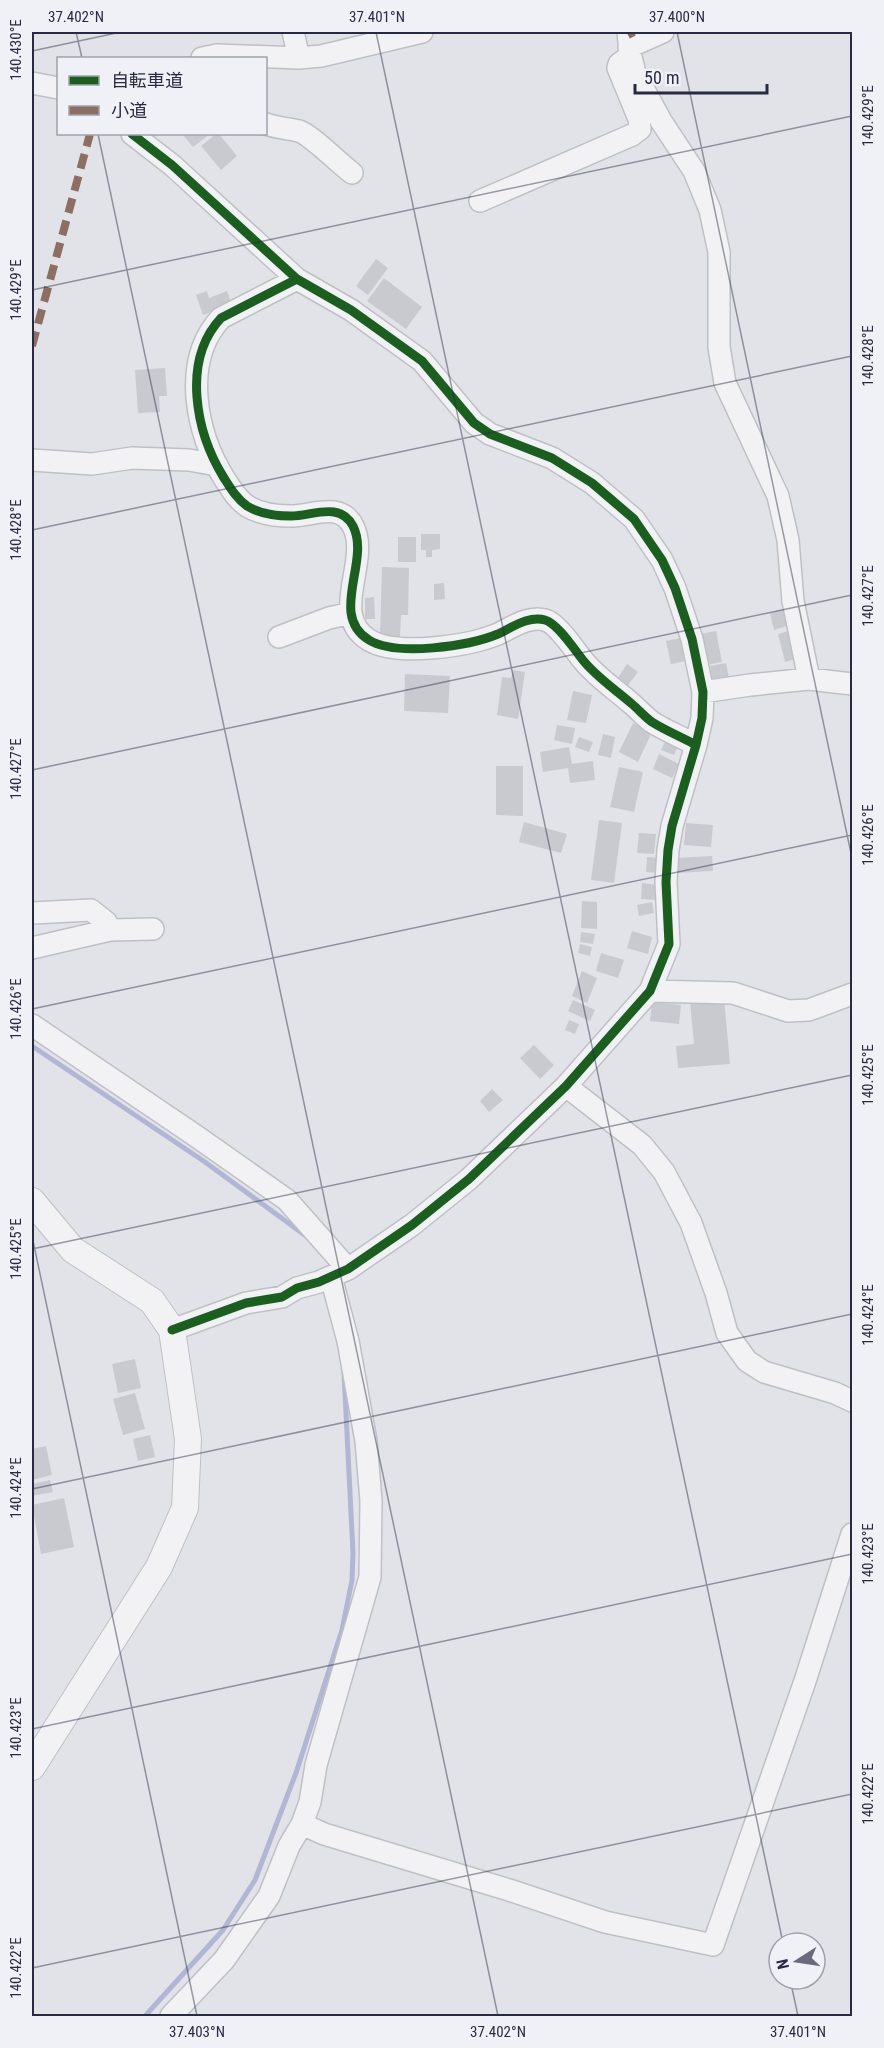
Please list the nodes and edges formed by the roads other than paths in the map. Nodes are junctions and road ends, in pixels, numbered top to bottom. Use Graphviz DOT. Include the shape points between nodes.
graph roads {
  1 [pos="293,32"];
  2 [pos="422,32"];
  3 [pos="663,32"];
  4 [pos="629,45"];
  5 [pos="267,58"];
  6 [pos="299,58"];
  7 [pos="32,83"];
  8 [pos="57,88"];
  9 [pos="267,124"];
  10 [pos="133,135"];
  11 [pos="352,173"];
  12 [pos="480,201"];
  13 [pos="297,279"];
  14 [pos="32,460"];
  15 [pos="217,465"];
  16 [pos="351,613"];
  17 [pos="279,638"];
  18 [pos="808,679"];
  19 [pos="852,684"];
  20 [pos="703,692"];
  21 [pos="696,745"];
  22 [pos="32,913"];
  23 [pos="153,929"];
  24 [pos="110,930"];
  25 [pos="32,948"];
  26 [pos="650,991"];
  27 [pos="852,994"];
  28 [pos="32,1025"];
  29 [pos="566,1086"];
  30 [pos="32,1201"];
  31 [pos="340,1273"];
  32 [pos="172,1330"];
  33 [pos="852,1401"];
  34 [pos="852,1534"];
  35 [pos="32,1767"];
  36 [pos="302,1824"];
  37 [pos="171,2016"];
  1 -- 6 [label="street"];
  2 -- 6 [label="street"];
  3 -- 4 [label="street"];
  4 -- 12 [label="street" via="618,68 640,129"];
  4 -- 18 [label="street" via="635,73 694,171 710,210 719,252 719,347 725,383 778,496"];
  5 -- 6 [label="street"];
  7 -- 8 [label="street"];
  9 -- 11 [label="street" via="300,131"];
  10 -- 13 [label="street" via="172,165"];
  13 -- 15 [label="street" via="221,318 204,344 196,392 206,440"];
  13 -- 20 [label="street" via="351,310 422,361 474,423 490,434 552,458 592,483 634,519 662,560 675,588 692,639"];
  14 -- 15 [label="street" via="92,464 132,458"];
  15 -- 16 [label="street" via="235,496 259,511 293,516 335,512 346,518 353,526 358,544"];
  16 -- 17 [label="street"];
  16 -- 21 [label="street" via="360,632 369,640 414,650 476,640 531,620 545,620 592,672 651,721"];
  18 -- 19 [label="street"];
  18 -- 20 [label="street"];
  20 -- 21 [label="street"];
  21 -- 26 [label="street" via="668,850 669,944"];
  22 -- 24 [label="street" via="91,910"];
  23 -- 24 [label="street"];
  24 -- 25 [label="street"];
  26 -- 27 [label="street" via="733,993 788,1011 809,1010"];
  26 -- 29 [label="street"];
  28 -- 31 [label="street" via="287,1200"];
  29 -- 31 [label="street" via="469,1179 412,1225"];
  29 -- 33 [label="street" via="642,1145 664,1172 691,1223 727,1333 747,1361 764,1372"];
  30 -- 32 [label="street" via="73,1250 152,1300"];
  31 -- 32 [label="street" via="282,1297 246,1303"];
  31 -- 36 [label="street" via="366,1441 371,1501 370,1577"];
  32 -- 35 [label="street" via="188,1438 185,1508 159,1567"];
  34 -- 36 [label="street" via="713,1945 605,1922"];
  36 -- 37 [label="street" via="269,1896 224,1960"];
}
